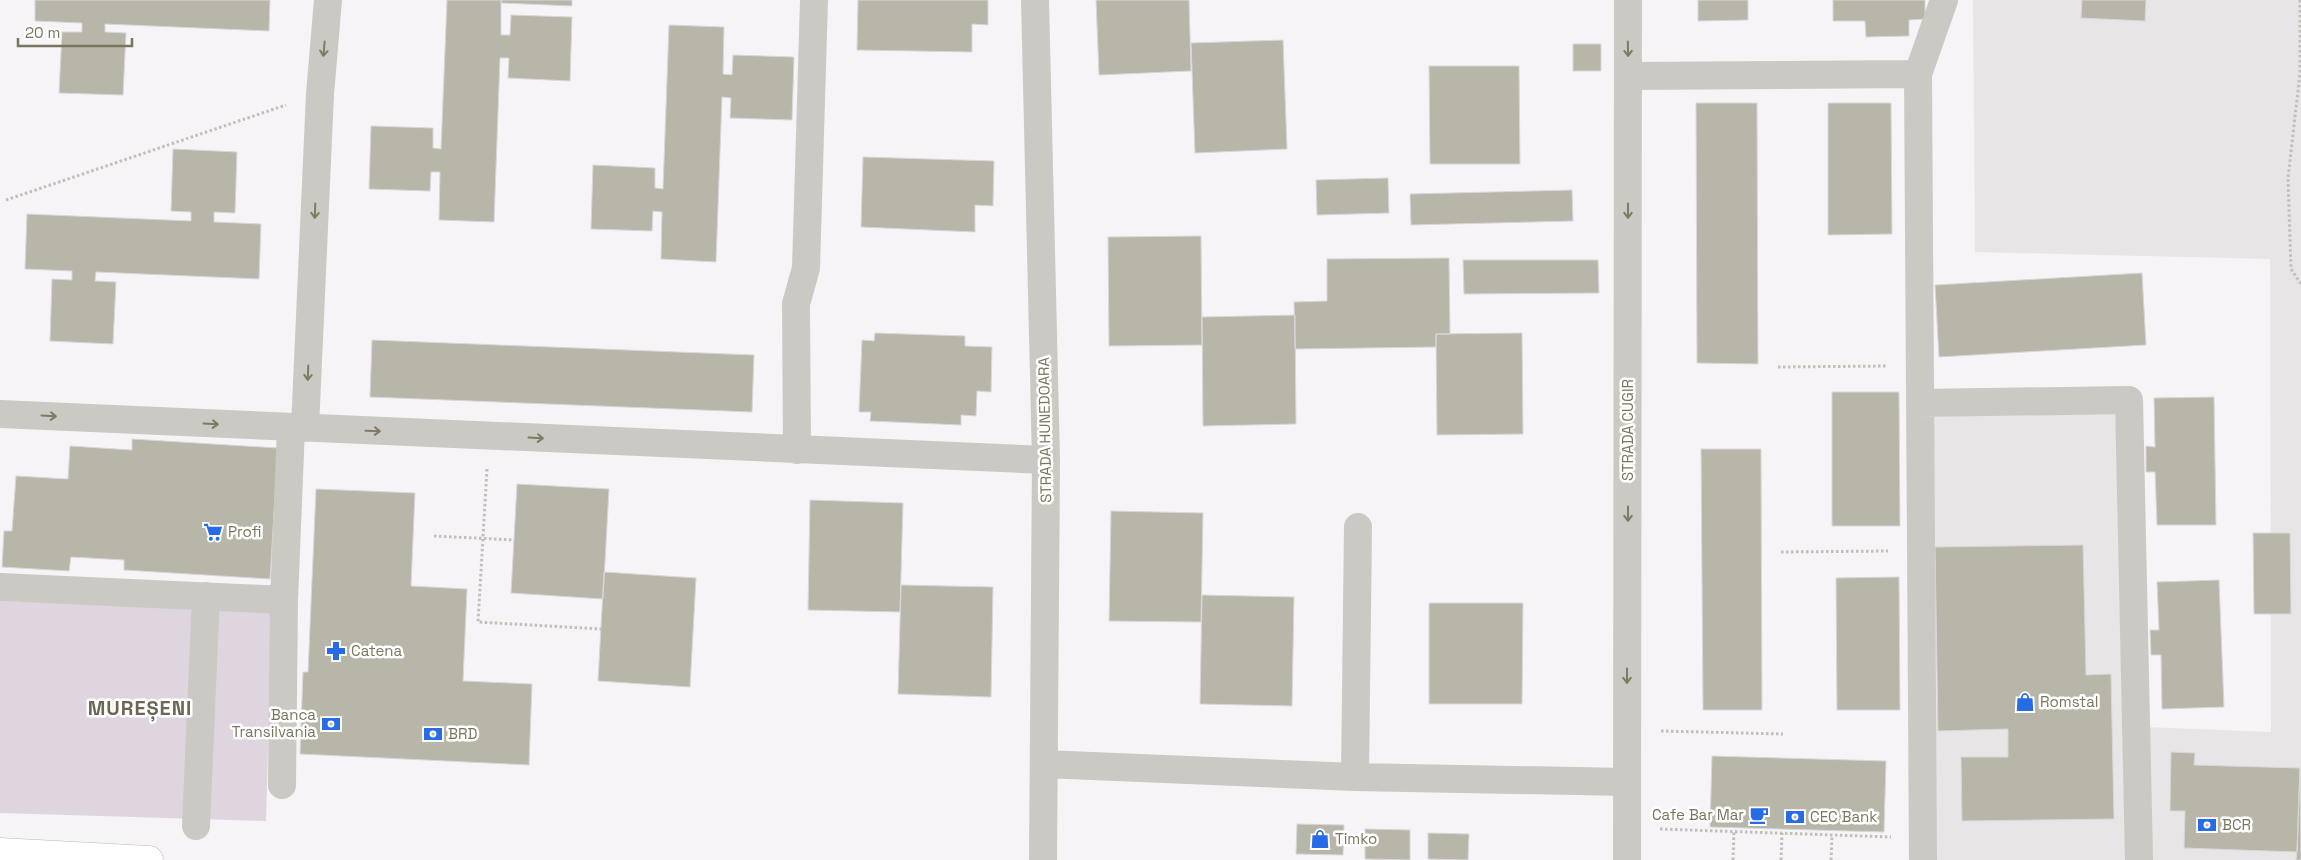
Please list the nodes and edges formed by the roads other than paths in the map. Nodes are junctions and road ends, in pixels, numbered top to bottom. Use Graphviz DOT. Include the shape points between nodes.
graph roads {
  1 [pos="328,0"];
  2 [pos="814,0"];
  3 [pos="1035,0"];
  4 [pos="1628,0"];
  5 [pos="1944,0"];
  6 [pos="1918,74"];
  7 [pos="1629,76"];
  8 [pos="1920,403"];
  9 [pos="0,414"];
  10 [pos="298,428"];
  11 [pos="797,450"];
  12 [pos="1046,460"];
  13 [pos="1358,527"];
  14 [pos="0,587"];
  15 [pos="206,596"];
  16 [pos="284,600"];
  17 [pos="1044,764"];
  18 [pos="1355,778"];
  19 [pos="1627,782"];
  20 [pos="282,786"];
  21 [pos="196,826"];
  22 [pos="1924,849"];
  23 [pos="0,852"];
  24 [pos="149,860"];
  25 [pos="1043,860"];
  26 [pos="1627,860"];
  27 [pos="2139,860"];
  1 -- 10 [label="street, one-way"];
  2 -- 11 [label="street" via="806,268 796,304"];
  3 -- 12 [label="street, STRADA HUNEDOARA"];
  4 -- 7 [label="street, STRADA CUGIR, one-way"];
  5 -- 6 [label="street"];
  6 -- 7 [label="street"];
  6 -- 8 [label="street"];
  7 -- 19 [label="street, STRADA CUGIR, one-way"];
  8 -- 22 [label="street"];
  8 -- 27 [label="street" via="2129,400"];
  9 -- 10 [label="street, one-way"];
  10 -- 11 [label="street, one-way"];
  10 -- 16 [label="street"];
  11 -- 12 [label="street"];
  12 -- 17 [label="street, STRADA HUNEDOARA"];
  13 -- 18 [label="street"];
  14 -- 15 [label="street"];
  15 -- 16 [label="street"];
  15 -- 21 [label="street"];
  16 -- 20 [label="street"];
  17 -- 18 [label="street"];
  17 -- 25 [label="street, STRADA HUNEDOARA"];
  18 -- 19 [label="street"];
  19 -- 26 [label="street, STRADA CUGIR"];
  23 -- 24 [label="main road"];
}
